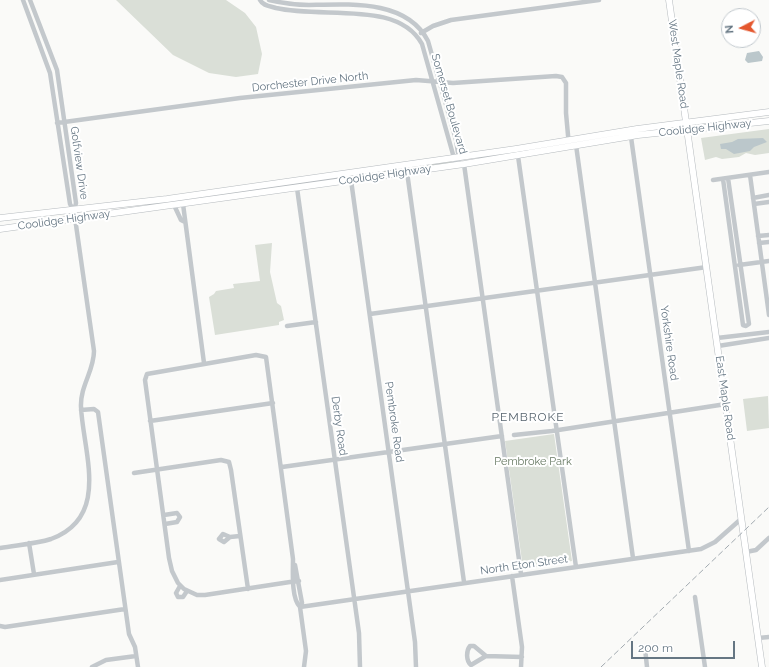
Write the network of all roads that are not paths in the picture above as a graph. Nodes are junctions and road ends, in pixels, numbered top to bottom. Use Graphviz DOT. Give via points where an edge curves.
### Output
graph roads {
  1 [pos="23,0"];
  2 [pos="30,0"];
  3 [pos="260,0"];
  4 [pos="269,0"];
  5 [pos="599,0"];
  6 [pos="669,0"];
  7 [pos="423,31"];
  8 [pos="418,35"];
  9 [pos="432,80"];
  10 [pos="439,81"];
  11 [pos="769,112"];
  12 [pos="769,120"];
  13 [pos="64,122"];
  14 [pos="57,123"];
  15 [pos="687,126"];
  16 [pos="638,132"];
  17 [pos="630,137"];
  18 [pos="568,139"];
  19 [pos="572,146"];
  20 [pos="518,156"];
  21 [pos="456,158"];
  22 [pos="461,164"];
  23 [pos="408,172"];
  24 [pos="769,172"];
  25 [pos="750,175"];
  26 [pos="728,178"];
  27 [pos="723,179"];
  28 [pos="351,180"];
  29 [pos="713,180"];
  30 [pos="266,185"];
  31 [pos="297,188"];
  32 [pos="265,192"];
  33 [pos="769,195"];
  34 [pos="753,198"];
  35 [pos="141,202"];
  36 [pos="769,202"];
  37 [pos="183,204"];
  38 [pos="754,204"];
  39 [pos="174,205"];
  40 [pos="138,210"];
  41 [pos="74,211"];
  42 [pos="2,218"];
  43 [pos="75,219"];
  44 [pos="185,222"];
  45 [pos="1,229"];
  46 [pos="733,230"];
  47 [pos="769,234"];
  48 [pos="758,236"];
  49 [pos="769,242"];
  50 [pos="759,243"];
  51 [pos="769,260"];
  52 [pos="762,262"];
  53 [pos="740,264"];
  54 [pos="735,265"];
  55 [pos="707,267"];
  56 [pos="650,275"];
  57 [pos="595,283"];
  58 [pos="537,291"];
  59 [pos="745,297"];
  60 [pos="739,298"];
  61 [pos="483,299"];
  62 [pos="426,307"];
  63 [pos="370,314"];
  64 [pos="769,315"];
  65 [pos="316,322"];
  66 [pos="287,326"];
  67 [pos="769,332"];
  68 [pos="717,338"];
  69 [pos="769,338"];
  70 [pos="718,346"];
  71 [pos="204,363"];
  72 [pos="273,403"];
  73 [pos="726,404"];
  74 [pos="81,410"];
  75 [pos="669,412"];
  76 [pos="614,420"];
  77 [pos="150,421"];
  78 [pos="556,429"];
  79 [pos="514,435"];
  80 [pos="502,436"];
  81 [pos="445,444"];
  82 [pos="389,452"];
  83 [pos="335,460"];
  84 [pos="282,467"];
  85 [pos="157,470"];
  86 [pos="134,473"];
  87 [pos="164,515"];
  88 [pos="741,519"];
  89 [pos="165,524"];
  90 [pos="240,536"];
  91 [pos="230,537"];
  92 [pos="769,538"];
  93 [pos="29,544"];
  94 [pos="0,548"];
  95 [pos="689,551"];
  96 [pos="746,552"];
  97 [pos="633,558"];
  98 [pos="293,559"];
  99 [pos="118,562"];
  100 [pos="576,567"];
  101 [pos="34,574"];
  102 [pos="521,574"];
  103 [pos="512,576"];
  104 [pos="0,580"];
  105 [pos="299,581"];
  106 [pos="293,582"];
  107 [pos="464,582"];
  108 [pos="248,589"];
  109 [pos="408,590"];
  110 [pos="695,597"];
  111 [pos="354,598"];
  112 [pos="300,607"];
  113 [pos="125,609"];
  114 [pos="0,626"];
  115 [pos="769,636"];
  116 [pos="758,638"];
  117 [pos="645,648"];
  118 [pos="136,656"];
  119 [pos="486,656"];
  120 [pos="522,657"];
  121 [pos="92,667"];
  122 [pos="138,667"];
  123 [pos="304,667"];
  124 [pos="360,667"];
  125 [pos="416,667"];
  126 [pos="521,667"];
  127 [pos="648,667"];
  128 [pos="705,667"];
  129 [pos="762,667"];
  1 -- 14 [label="street, Golfview Drive" via="49,70"];
  2 -- 13 [label="street, Golfview Drive" via="56,68"];
  3 -- 8 [label="street, Somerset Boulevard" via="269,6 299,11 375,8 400,17 411,25"];
  4 -- 7 [label="street, Somerset Boulevard" via="299,5 366,1 386,5 413,18"];
  5 -- 7 [label="street" via="451,20"];
  6 -- 15 [label="main road, West Maple Road"];
  7 -- 8 [label="street"];
  7 -- 10 [label="street, Somerset Boulevard"];
  8 -- 9 [label="street, Somerset Boulevard"];
  9 -- 10 [label="street, Dorchester Drive North"];
  9 -- 13 [label="street, Dorchester Drive North" via="291,93"];
  9 -- 21 [label="street, Somerset Boulevard"];
  10 -- 18 [label="street, Dorchester Drive North" via="457,83 556,76 564,79 567,85 565,110"];
  10 -- 21 [label="street, Somerset Boulevard" via="456,140"];
  11 -- 15 [label="main road, Coolidge Highway"];
  12 -- 15 [label="main road, Coolidge Highway"];
  13 -- 14 [label="street, Dorchester Drive North"];
  13 -- 41 [label="street, Golfview Drive" via="76,203"];
  14 -- 41 [label="street, Golfview Drive" via="70,204"];
  15 -- 16 [label="main road, Coolidge Highway"];
  15 -- 55 [label="main road, East Maple Road"];
  16 -- 17 [label="main road, Coolidge Highway"];
  16 -- 18 [label="main road, Coolidge Highway"];
  17 -- 19 [label="main road, Coolidge Highway"];
  17 -- 56 [label="street, Yorkshire Road"];
  18 -- 19 [label="street"];
  18 -- 21 [label="main road, Coolidge Highway"];
  19 -- 20 [label="main road, Coolidge Highway"];
  19 -- 57 [label="street"];
  20 -- 22 [label="main road, Coolidge Highway"];
  20 -- 58 [label="street"];
  21 -- 22 [label="street, Somerset Boulevard"];
  21 -- 30 [label="main road, Coolidge Highway"];
  22 -- 23 [label="main road, Coolidge Highway"];
  22 -- 61 [label="street, Somerset Boulevard"];
  23 -- 28 [label="main road, Coolidge Highway"];
  23 -- 62 [label="street"];
  24 -- 25 [label="street"];
  25 -- 26 [label="street"];
  25 -- 34 [label="street"];
  26 -- 27 [label="street"];
  26 -- 46 [label="street"];
  27 -- 29 [label="street"];
  27 -- 46 [label="street"];
  28 -- 31 [label="main road, Coolidge Highway"];
  28 -- 63 [label="street, Pembroke Road"];
  30 -- 32 [label="main road"];
  30 -- 35 [label="main road, Coolidge Highway"];
  31 -- 32 [label="main road, Coolidge Highway"];
  31 -- 65 [label="street, Derby Road"];
  32 -- 37 [label="main road, Coolidge Highway"];
  33 -- 34 [label="street"];
  34 -- 38 [label="street"];
  35 -- 40 [label="main road" via="138,204"];
  35 -- 41 [label="main road, Coolidge Highway"];
  36 -- 38 [label="street"];
  37 -- 39 [label="main road, Coolidge Highway"];
  37 -- 44 [label="street"];
  38 -- 48 [label="street"];
  39 -- 40 [label="main road, Coolidge Highway"];
  39 -- 44 [label="street" via="181,220"];
  40 -- 43 [label="main road, Coolidge Highway"];
  41 -- 42 [label="main road, Coolidge Highway"];
  41 -- 43 [label="street"];
  42 -- 45 [label="main road" via="6,225"];
  43 -- 45 [label="main road, Coolidge Highway"];
  43 -- 74 [label="street" via="94,351 92,367 82,394"];
  44 -- 71 [label="street"];
  46 -- 53 [label="street"];
  46 -- 54 [label="street"];
  47 -- 48 [label="street"];
  48 -- 50 [label="street"];
  49 -- 50 [label="street"];
  50 -- 52 [label="street"];
  51 -- 52 [label="street"];
  52 -- 53 [label="street"];
  52 -- 64 [label="street"];
  53 -- 54 [label="street"];
  53 -- 59 [label="street"];
  54 -- 60 [label="street"];
  55 -- 56 [label="street"];
  55 -- 68 [label="main road, East Maple Road"];
  56 -- 57 [label="street"];
  56 -- 75 [label="street, Yorkshire Road"];
  57 -- 58 [label="street"];
  57 -- 76 [label="street"];
  58 -- 61 [label="street"];
  58 -- 78 [label="street"];
  59 -- 60 [label="street"];
  59 -- 60 [label="street" via="749,324 746,326 743,324"];
  61 -- 62 [label="street"];
  61 -- 80 [label="street, Somerset Boulevard"];
  62 -- 63 [label="street"];
  62 -- 81 [label="street"];
  63 -- 82 [label="street, Pembroke Road"];
  65 -- 66 [label="street"];
  65 -- 83 [label="street, Derby Road"];
  67 -- 68 [label="street"];
  68 -- 70 [label="main road, East Maple Road"];
  69 -- 70 [label="street"];
  70 -- 73 [label="main road, East Maple Road"];
  71 -- 72 [label="street" via="256,355 266,357"];
  71 -- 77 [label="street" via="153,371 146,375"];
  72 -- 77 [label="street"];
  72 -- 84 [label="street"];
  73 -- 75 [label="street"];
  73 -- 88 [label="main road, East Maple Road"];
  74 -- 93 [label="street" via="90,481 86,505 65,531 51,539"];
  74 -- 99 [label="street" via="94,409 98,412"];
  75 -- 76 [label="street"];
  75 -- 95 [label="street, Yorkshire Road"];
  76 -- 78 [label="street"];
  76 -- 97 [label="street"];
  77 -- 85 [label="street"];
  78 -- 79 [label="street"];
  78 -- 100 [label="street"];
  80 -- 81 [label="street"];
  80 -- 102 [label="street, Somerset Boulevard"];
  81 -- 82 [label="street"];
  81 -- 107 [label="street"];
  82 -- 83 [label="street"];
  82 -- 109 [label="street, Pembroke Road"];
  83 -- 84 [label="street"];
  83 -- 111 [label="street, Derby Road"];
  84 -- 98 [label="street"];
  85 -- 86 [label="street"];
  85 -- 87 [label="street"];
  85 -- 90 [label="street" via="226,460 231,470"];
  87 -- 89 [label="street"];
  87 -- 89 [label="street" via="177,513 180,517 177,522"];
  88 -- 95 [label="street, North Eton Street" via="711,546"];
  88 -- 96 [label="main road, East Maple Road"];
  89 -- 108 [label="street" via="172,571 184,589 202,595"];
  90 -- 91 [label="street"];
  90 -- 108 [label="street"];
  92 -- 96 [label="street" via="756,550"];
  93 -- 94 [label="street"];
  93 -- 101 [label="street"];
  95 -- 97 [label="street, North Eton Street"];
  96 -- 116 [label="main road, East Maple Road"];
  97 -- 100 [label="street, North Eton Street"];
  98 -- 105 [label="street"];
  98 -- 106 [label="street"];
  99 -- 101 [label="street"];
  99 -- 113 [label="street"];
  100 -- 102 [label="street, North Eton Street"];
  101 -- 104 [label="street"];
  102 -- 103 [label="street, North Eton Street"];
  103 -- 107 [label="street, North Eton Street"];
  103 -- 120 [label="street"];
  105 -- 106 [label="street"];
  105 -- 112 [label="street" via="302,603"];
  106 -- 108 [label="street"];
  106 -- 112 [label="street" via="297,604"];
  107 -- 109 [label="street, North Eton Street"];
  109 -- 111 [label="street, North Eton Street"];
  109 -- 125 [label="street, Pembroke Road"];
  110 -- 128 [label="street"];
  111 -- 112 [label="street, North Eton Street"];
  111 -- 124 [label="street, Derby Road" via="360,643"];
  112 -- 123 [label="street" via="306,651"];
  113 -- 114 [label="street"];
  113 -- 118 [label="street" via="128,634"];
  115 -- 116 [label="street"];
  116 -- 129 [label="main road, East Maple Road"];
  117 -- 127 [label="street"];
  118 -- 121 [label="street" via="106,660"];
  118 -- 122 [label="street"];
  119 -- 119 [label="street" via="473,646 468,649 468,660 471,665"];
  119 -- 120 [label="street"];
  120 -- 126 [label="street"];
}
